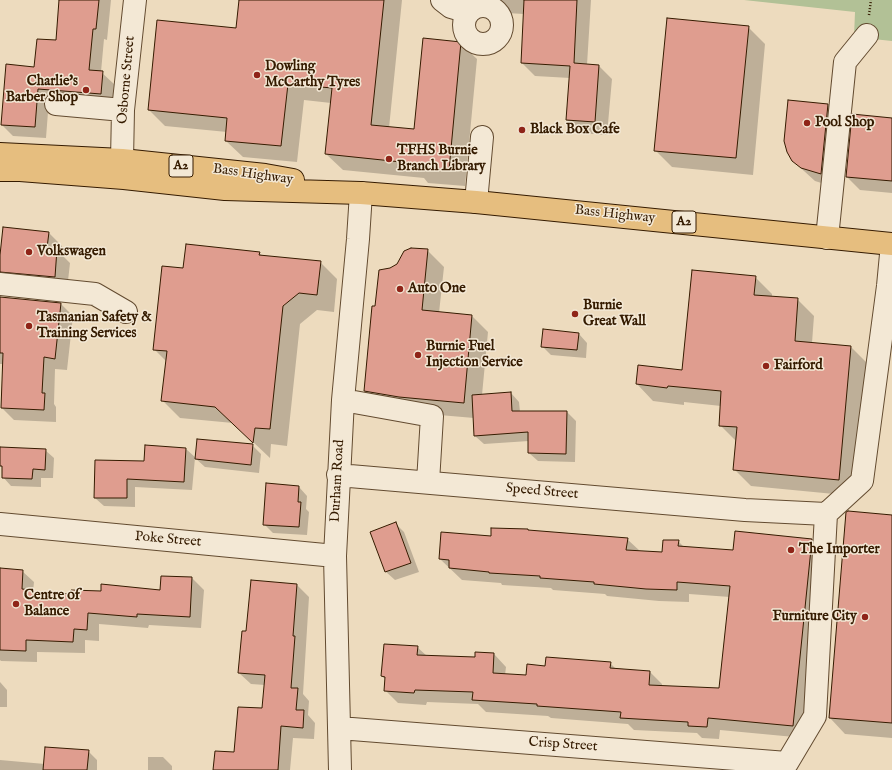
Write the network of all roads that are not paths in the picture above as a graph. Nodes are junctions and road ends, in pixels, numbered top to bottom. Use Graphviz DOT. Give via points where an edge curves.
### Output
graph roads {
  1 [pos="135,0"];
  2 [pos="442,0"];
  3 [pos="468,12"];
  4 [pos="867,35"];
  5 [pos="56,104"];
  6 [pos="123,110"];
  7 [pos="482,136"];
  8 [pos="0,154"];
  9 [pos="122,160"];
  10 [pos="0,170"];
  11 [pos="361,193"];
  12 [pos="476,202"];
  13 [pos="827,238"];
  14 [pos="892,244"];
  15 [pos="0,284"];
  16 [pos="126,312"];
  17 [pos="343,400"];
  18 [pos="338,475"];
  19 [pos="428,482"];
  20 [pos="826,514"];
  21 [pos="0,524"];
  22 [pos="335,556"];
  23 [pos="339,728"];
  24 [pos="340,770"];
  1 -- 6 [label="street, Osborne Street"];
  2 -- 3 [label="street" via="451,7"];
  4 -- 13 [label="street" via="845,62"];
  5 -- 6 [label="street"];
  6 -- 9 [label="street, Osborne Street"];
  7 -- 12 [label="street"];
  8 -- 9 [label="highway, Bass Highway / A2"];
  9 -- 11 [label="highway, Bass Highway / A2" via="265,175"];
  10 -- 11 [label="highway, Bass Highway / A2" via="124,178 225,190"];
  11 -- 12 [label="highway, Bass Highway / A2"];
  11 -- 17 [label="street, Durham Road"];
  12 -- 13 [label="highway, Bass Highway / A2"];
  13 -- 14 [label="highway, Bass Highway / A2"];
  14 -- 20 [label="street" via="862,481"];
  15 -- 16 [label="street" via="94,294"];
  17 -- 18 [label="street, Durham Road"];
  17 -- 19 [label="street" via="432,416"];
  18 -- 19 [label="street, Speed Street"];
  18 -- 22 [label="street, Durham Road"];
  19 -- 20 [label="street, Speed Street" via="745,510"];
  20 -- 23 [label="street, Crisp Street" via="815,716 787,763"];
  21 -- 22 [label="street, Poke Street"];
  22 -- 23 [label="street, Durham Road"];
  23 -- 24 [label="street, Durham Road"];
}
